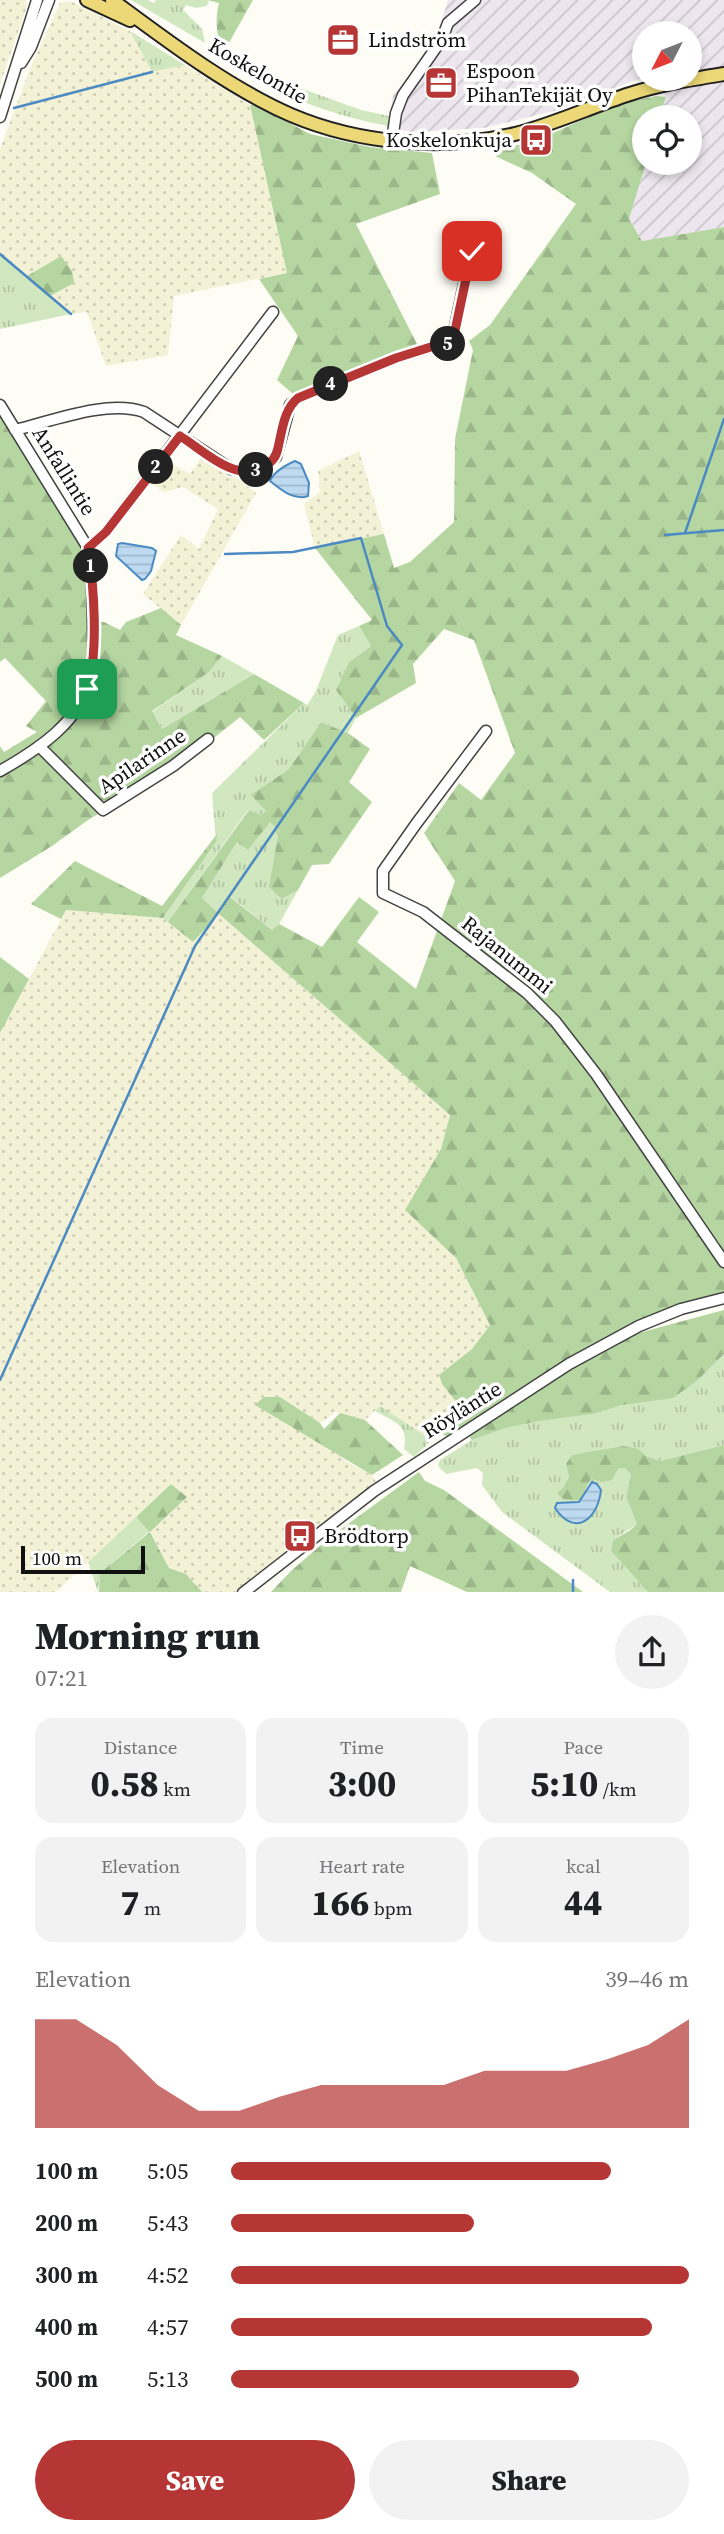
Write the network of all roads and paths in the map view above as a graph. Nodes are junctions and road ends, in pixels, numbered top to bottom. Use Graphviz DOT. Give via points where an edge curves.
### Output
graph roads {
  1 [pos="37,0"];
  2 [pos="49,0"];
  3 [pos="88,0"];
  4 [pos="112,0"];
  5 [pos="475,0"];
  6 [pos="146,26"];
  7 [pos="17,69"];
  8 [pos="724,74"];
  9 [pos="0,117"];
  10 [pos="391,140"];
  11 [pos="478,244"];
  12 [pos="273,312"];
  13 [pos="0,405"];
  14 [pos="15,430"];
  15 [pos="180,436"];
  16 [pos="88,548"];
  17 [pos="486,731"];
  18 [pos="208,739"];
  19 [pos="39,746"];
  20 [pos="0,771"];
  21 [pos="724,1262"];
  22 [pos="724,1298"];
  23 [pos="243,1592"];
  1 -- 7 [label="street"];
  2 -- 7 [label="street"];
  3 -- 6 [label="main road, Koskelontie"];
  4 -- 6 [label="main road, Koskelontie"];
  5 -- 10 [label="street" via="448,23 403,95"];
  6 -- 10 [label="main road, Koskelontie" via="290,115 335,130"];
  7 -- 9 [label="street"];
  8 -- 10 [label="main road, Koskelontie" via="633,93 513,134 451,142"];
  11 -- 15 [label="street" via="470,256 453,340 298,398 290,405 272,462 250,472 231,469"];
  12 -- 15 [label="street"];
  13 -- 14 [label="street, Anfallintie"];
  14 -- 15 [label="street" via="123,408 144,412"];
  14 -- 16 [label="street, Anfallintie"];
  15 -- 16 [label="street" via="106,532"];
  16 -- 19 [label="street, Anfallintie" via="91,678 70,717"];
  17 -- 21 [label="street, Rajanummi" via="383,871 383,893 423,912 527,993 555,1021"];
  18 -- 19 [label="street, Apilarinne" via="103,810"];
  19 -- 20 [label="street, Anfallintie"];
  22 -- 23 [label="street, Röyläntie" via="639,1326 569,1364 373,1491"];
}
